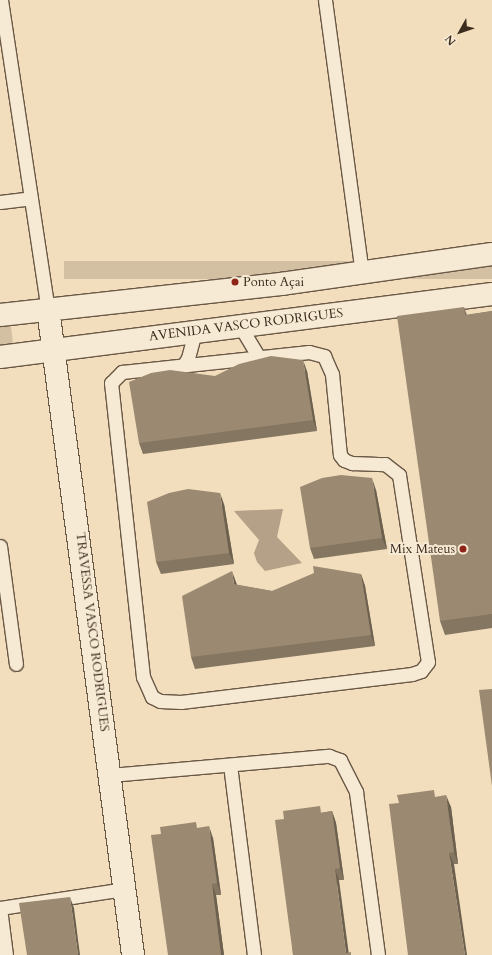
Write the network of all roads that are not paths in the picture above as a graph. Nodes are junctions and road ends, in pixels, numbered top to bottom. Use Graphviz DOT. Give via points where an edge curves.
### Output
graph roads {
  1 [pos="1,0"];
  2 [pos="325,0"];
  3 [pos="31,198"];
  4 [pos="0,202"];
  5 [pos="492,254"];
  6 [pos="362,273"];
  7 [pos="492,294"];
  8 [pos="48,309"];
  9 [pos="0,315"];
  10 [pos="240,326"];
  11 [pos="195,332"];
  12 [pos="54,350"];
  13 [pos="0,357"];
  14 [pos="259,358"];
  15 [pos="183,366"];
  16 [pos="0,546"];
  17 [pos="16,664"];
  18 [pos="230,765"];
  19 [pos="110,775"];
  20 [pos="124,889"];
  21 [pos="0,908"];
  22 [pos="6,955"];
  23 [pos="133,955"];
  24 [pos="254,955"];
  25 [pos="378,955"];
  1 -- 3 [label="lane"];
  2 -- 6 [label="lane"];
  3 -- 4 [label="lane"];
  3 -- 8 [label="lane"];
  5 -- 6 [label="street"];
  6 -- 8 [label="street"];
  7 -- 10 [label="street, AVENIDA VASCO RODRIGUES"];
  8 -- 9 [label="street"];
  8 -- 12 [label="street, TRAVESSA VASCO RODRIGUES"];
  10 -- 11 [label="street, AVENIDA VASCO RODRIGUES"];
  10 -- 14 [label="lane"];
  11 -- 12 [label="street, AVENIDA VASCO RODRIGUES"];
  11 -- 15 [label="lane" via="188,358"];
  12 -- 13 [label="street, AVENIDA VASCO RODRIGUES"];
  12 -- 19 [label="street, TRAVESSA VASCO RODRIGUES"];
  14 -- 15 [label="lane"];
  14 -- 15 [label="lane" via="309,352 324,356 332,374 340,455 352,463 386,464 399,475 428,656 428,662 421,671 181,702 160,701 152,697 143,677 111,383 122,372"];
  16 -- 17 [label="lane"];
  18 -- 19 [label="lane"];
  18 -- 24 [label="lane"];
  18 -- 25 [label="lane" via="330,756 340,760 356,792"];
  19 -- 20 [label="street, TRAVESSA VASCO RODRIGUES"];
  20 -- 21 [label="lane"];
  20 -- 23 [label="street, TRAVESSA VASCO RODRIGUES"];
  21 -- 22 [label="lane"];
}
